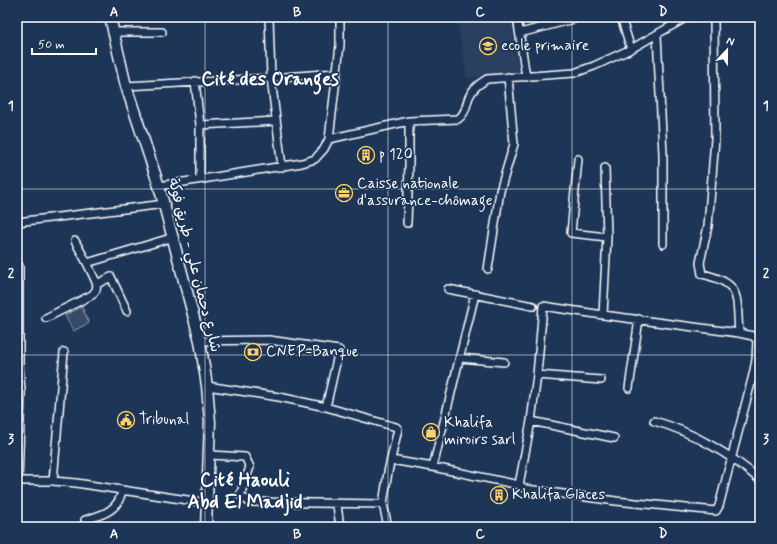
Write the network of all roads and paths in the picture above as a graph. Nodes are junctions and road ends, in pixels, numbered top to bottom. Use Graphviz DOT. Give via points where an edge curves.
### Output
graph roads {
  1 [pos="110,17"];
  2 [pos="269,17"];
  3 [pos="340,17"];
  4 [pos="518,17"];
  5 [pos="620,17"];
  6 [pos="687,17"];
  7 [pos="714,17"];
  8 [pos="574,19"];
  9 [pos="678,19"];
  10 [pos="112,32"];
  11 [pos="162,32"];
  12 [pos="520,33"];
  13 [pos="657,35"];
  14 [pos="632,49"];
  15 [pos="336,73"];
  16 [pos="508,77"];
  17 [pos="526,77"];
  18 [pos="270,78"];
  19 [pos="195,81"];
  20 [pos="126,86"];
  21 [pos="276,121"];
  22 [pos="408,121"];
  23 [pos="200,125"];
  24 [pos="329,139"];
  25 [pos="578,159"];
  26 [pos="282,167"];
  27 [pos="605,168"];
  28 [pos="200,179"];
  29 [pos="159,186"];
  30 [pos="165,204"];
  31 [pos="17,222"];
  32 [pos="407,223"];
  33 [pos="174,237"];
  34 [pos="607,237"];
  35 [pos="75,241"];
  36 [pos="663,244"];
  37 [pos="86,263"];
  38 [pos="17,265"];
  39 [pos="488,269"];
  40 [pos="97,284"];
  41 [pos="448,289"];
  42 [pos="475,294"];
  43 [pos="533,306"];
  44 [pos="127,311"];
  45 [pos="603,315"];
  46 [pos="46,318"];
  47 [pos="639,319"];
  48 [pos="739,333"];
  49 [pos="200,341"];
  50 [pos="64,352"];
  51 [pos="460,358"];
  52 [pos="504,362"];
  53 [pos="18,363"];
  54 [pos="537,375"];
  55 [pos="757,375"];
  56 [pos="601,380"];
  57 [pos="208,386"];
  58 [pos="630,388"];
  59 [pos="326,407"];
  60 [pos="531,421"];
  61 [pos="654,421"];
  62 [pos="614,438"];
  63 [pos="210,456"];
  64 [pos="731,458"];
  65 [pos="391,460"];
  66 [pos="433,467"];
  67 [pos="53,480"];
  68 [pos="760,480"];
  69 [pos="17,481"];
  70 [pos="519,485"];
  71 [pos="122,490"];
  72 [pos="206,503"];
  73 [pos="337,504"];
  74 [pos="383,504"];
  75 [pos="85,520"];
  76 [pos="206,527"];
  77 [pos="340,527"];
  78 [pos="388,527"];
  1 -- 10 [label="main road, شارع دحمان علي - طريق فوكة"];
  2 -- 18 [label="street"];
  3 -- 15 [label="street"];
  4 -- 12 [label="street"];
  5 -- 14 [label="street"];
  6 -- 9 [label="street"];
  7 -- 48 [label="street" via="715,139 708,226 700,263 702,274 726,282 736,293"];
  8 -- 12 [label="street"];
  9 -- 13 [label="street"];
  10 -- 11 [label="street"];
  10 -- 20 [label="main road, شارع دحمان علي - طريق فوكة"];
  12 -- 17 [label="street"];
  13 -- 14 [label="street"];
  13 -- 36 [label="street" via="664,154"];
  14 -- 17 [label="street" via="574,73"];
  15 -- 18 [label="street"];
  15 -- 24 [label="street"];
  16 -- 17 [label="street"];
  16 -- 22 [label="street" via="487,79 478,84 468,98 462,117 458,120"];
  16 -- 39 [label="street" via="514,144 500,191"];
  18 -- 19 [label="street"];
  18 -- 21 [label="street"];
  19 -- 20 [label="street"];
  19 -- 23 [label="street"];
  20 -- 29 [label="main road, شارع دحمان علي - طريق فوكة"];
  21 -- 23 [label="street"];
  21 -- 26 [label="street"];
  22 -- 24 [label="street"];
  22 -- 32 [label="street"];
  23 -- 28 [label="street"];
  24 -- 26 [label="street" via="315,159"];
  25 -- 34 [label="street" via="571,233"];
  26 -- 28 [label="street"];
  27 -- 34 [label="street"];
  28 -- 29 [label="street"];
  29 -- 30 [label="main road, شارع دحمان علي - طريق فوكة"];
  30 -- 31 [label="street"];
  30 -- 33 [label="main road, شارع دحمان علي - طريق فوكة"];
  33 -- 37 [label="street"];
  33 -- 49 [label="main road, شارع دحمان علي - طريق فوكة"];
  34 -- 45 [label="street"];
  35 -- 37 [label="street"];
  37 -- 40 [label="street"];
  38 -- 53 [label="street"];
  40 -- 44 [label="street" via="111,277"];
  40 -- 46 [label="street" via="92,295"];
  41 -- 42 [label="street"];
  42 -- 43 [label="street"];
  42 -- 51 [label="street"];
  45 -- 47 [label="street"];
  45 -- 54 [label="street" via="543,306"];
  47 -- 48 [label="street"];
  47 -- 58 [label="street"];
  48 -- 55 [label="street" via="753,336 757,340"];
  49 -- 57 [label="main road, شارع دحمان علي - طريق فوكة"];
  49 -- 59 [label="street" via="269,340 339,350"];
  50 -- 67 [label="street"];
  51 -- 52 [label="street"];
  51 -- 66 [label="street"];
  53 -- 69 [label="street" via="21,391"];
  54 -- 56 [label="street"];
  54 -- 60 [label="street"];
  55 -- 64 [label="street"];
  57 -- 59 [label="street"];
  57 -- 63 [label="main road, شارع دحمان علي - طريق فوكة"];
  59 -- 65 [label="street" via="396,427 398,430"];
  60 -- 62 [label="street"];
  60 -- 70 [label="street"];
  61 -- 64 [label="street" via="676,428"];
  63 -- 72 [label="main road, شارع دحمان علي - طريق فوكة"];
  63 -- 73 [label="street" via="245,457 250,468 240,495 249,502"];
  64 -- 68 [label="street"];
  64 -- 70 [label="street" via="716,511 616,501 526,489"];
  65 -- 66 [label="street"];
  65 -- 74 [label="street"];
  66 -- 70 [label="street"];
  67 -- 69 [label="street"];
  67 -- 71 [label="street"];
  71 -- 72 [label="street"];
  71 -- 75 [label="street" via="121,498 111,510"];
  72 -- 76 [label="main road, شارع دحمان علي - طريق فوكة"];
  73 -- 74 [label="street"];
  73 -- 77 [label="street"];
  74 -- 78 [label="street"];
}
